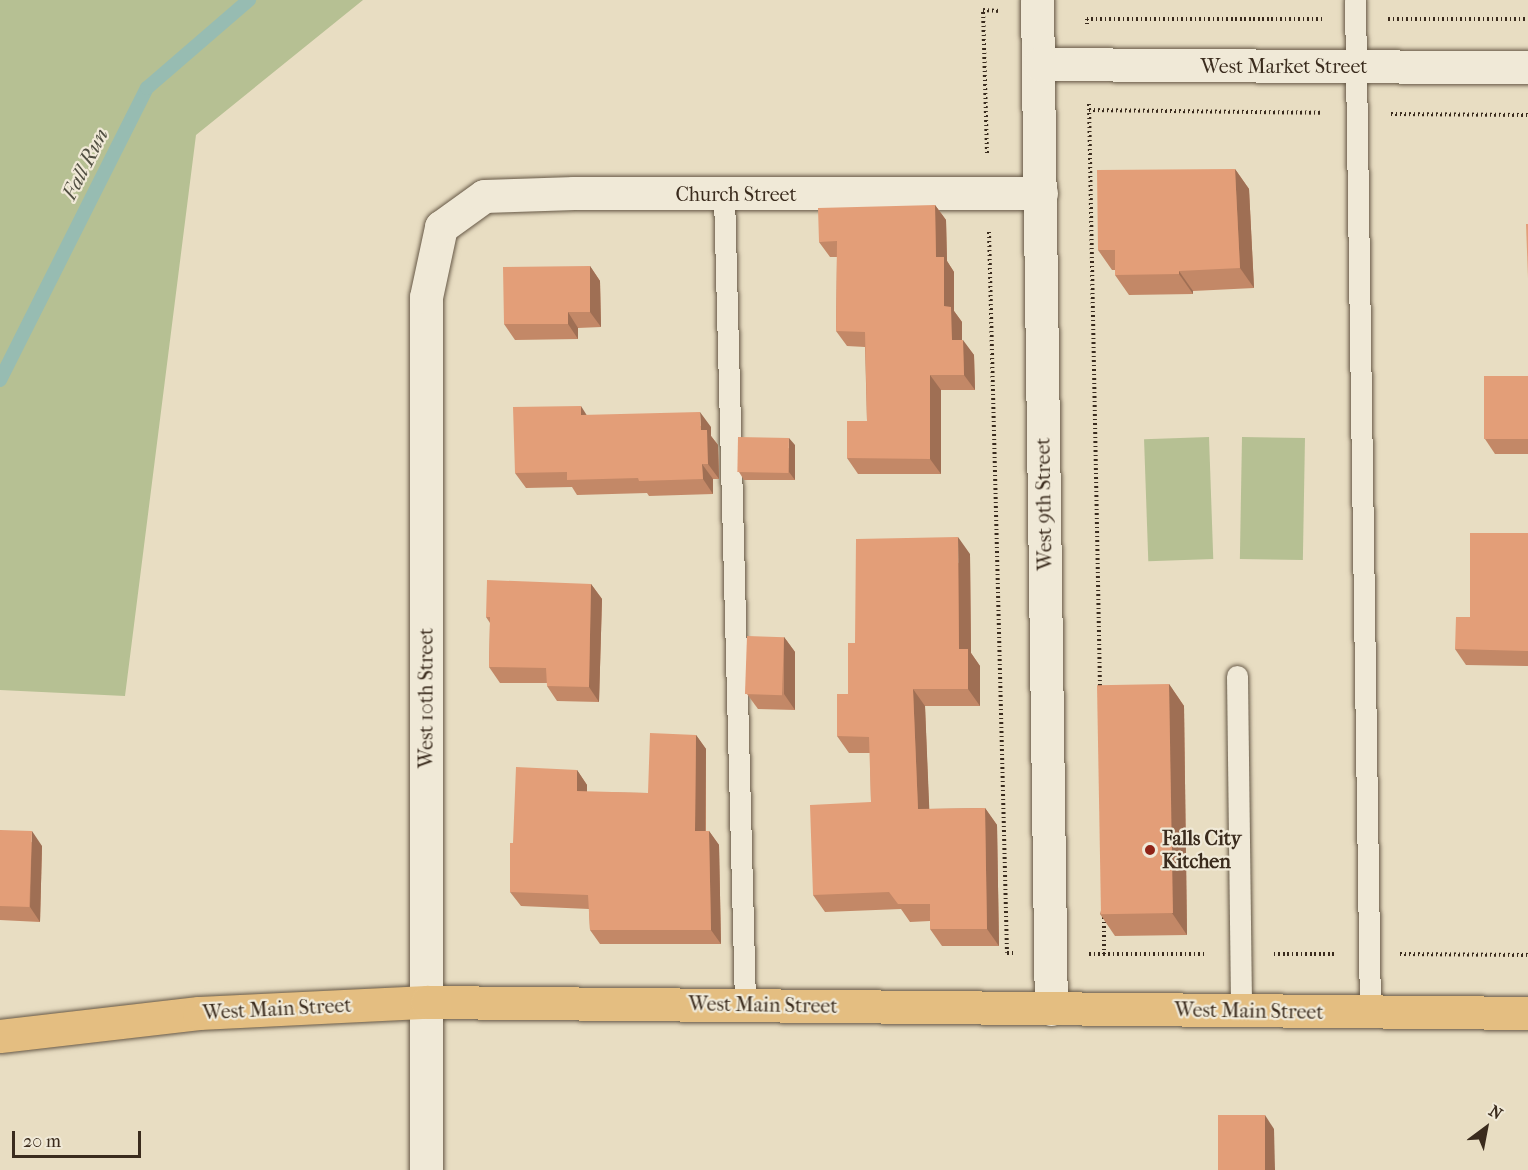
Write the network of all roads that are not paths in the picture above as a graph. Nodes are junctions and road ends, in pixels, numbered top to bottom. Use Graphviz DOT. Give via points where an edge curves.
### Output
graph roads {
  1 [pos="1037,0"];
  2 [pos="1355,9"];
  3 [pos="1039,64"];
  4 [pos="1357,66"];
  5 [pos="1528,67"];
  6 [pos="1041,193"];
  7 [pos="724,195"];
  8 [pos="441,227"];
  9 [pos="1237,676"];
  10 [pos="427,1002"];
  11 [pos="745,1005"];
  12 [pos="1052,1009"];
  13 [pos="1241,1011"];
  14 [pos="1370,1012"];
  15 [pos="1528,1013"];
  16 [pos="1,1036"];
  17 [pos="426,1170"];
  1 -- 3 [label="street, West 9th Street"];
  2 -- 4 [label="lane"];
  3 -- 4 [label="street, West Market Street"];
  3 -- 6 [label="street, West 9th Street"];
  4 -- 5 [label="street, West Market Street"];
  4 -- 14 [label="lane"];
  6 -- 7 [label="street, Church Street"];
  6 -- 12 [label="street, West 9th Street"];
  7 -- 8 [label="street, Church Street" via="484,196"];
  7 -- 11 [label="lane"];
  8 -- 10 [label="street, West 10th Street" via="426,297"];
  9 -- 13 [label="lane"];
  10 -- 11 [label="main road, West Main Street"];
  10 -- 16 [label="main road, West Main Street" via="199,1013"];
  10 -- 17 [label="street, West 10th Street"];
  11 -- 12 [label="main road, West Main Street"];
  12 -- 13 [label="main road, West Main Street"];
  13 -- 14 [label="main road, West Main Street"];
  14 -- 15 [label="main road, West Main Street"];
}
